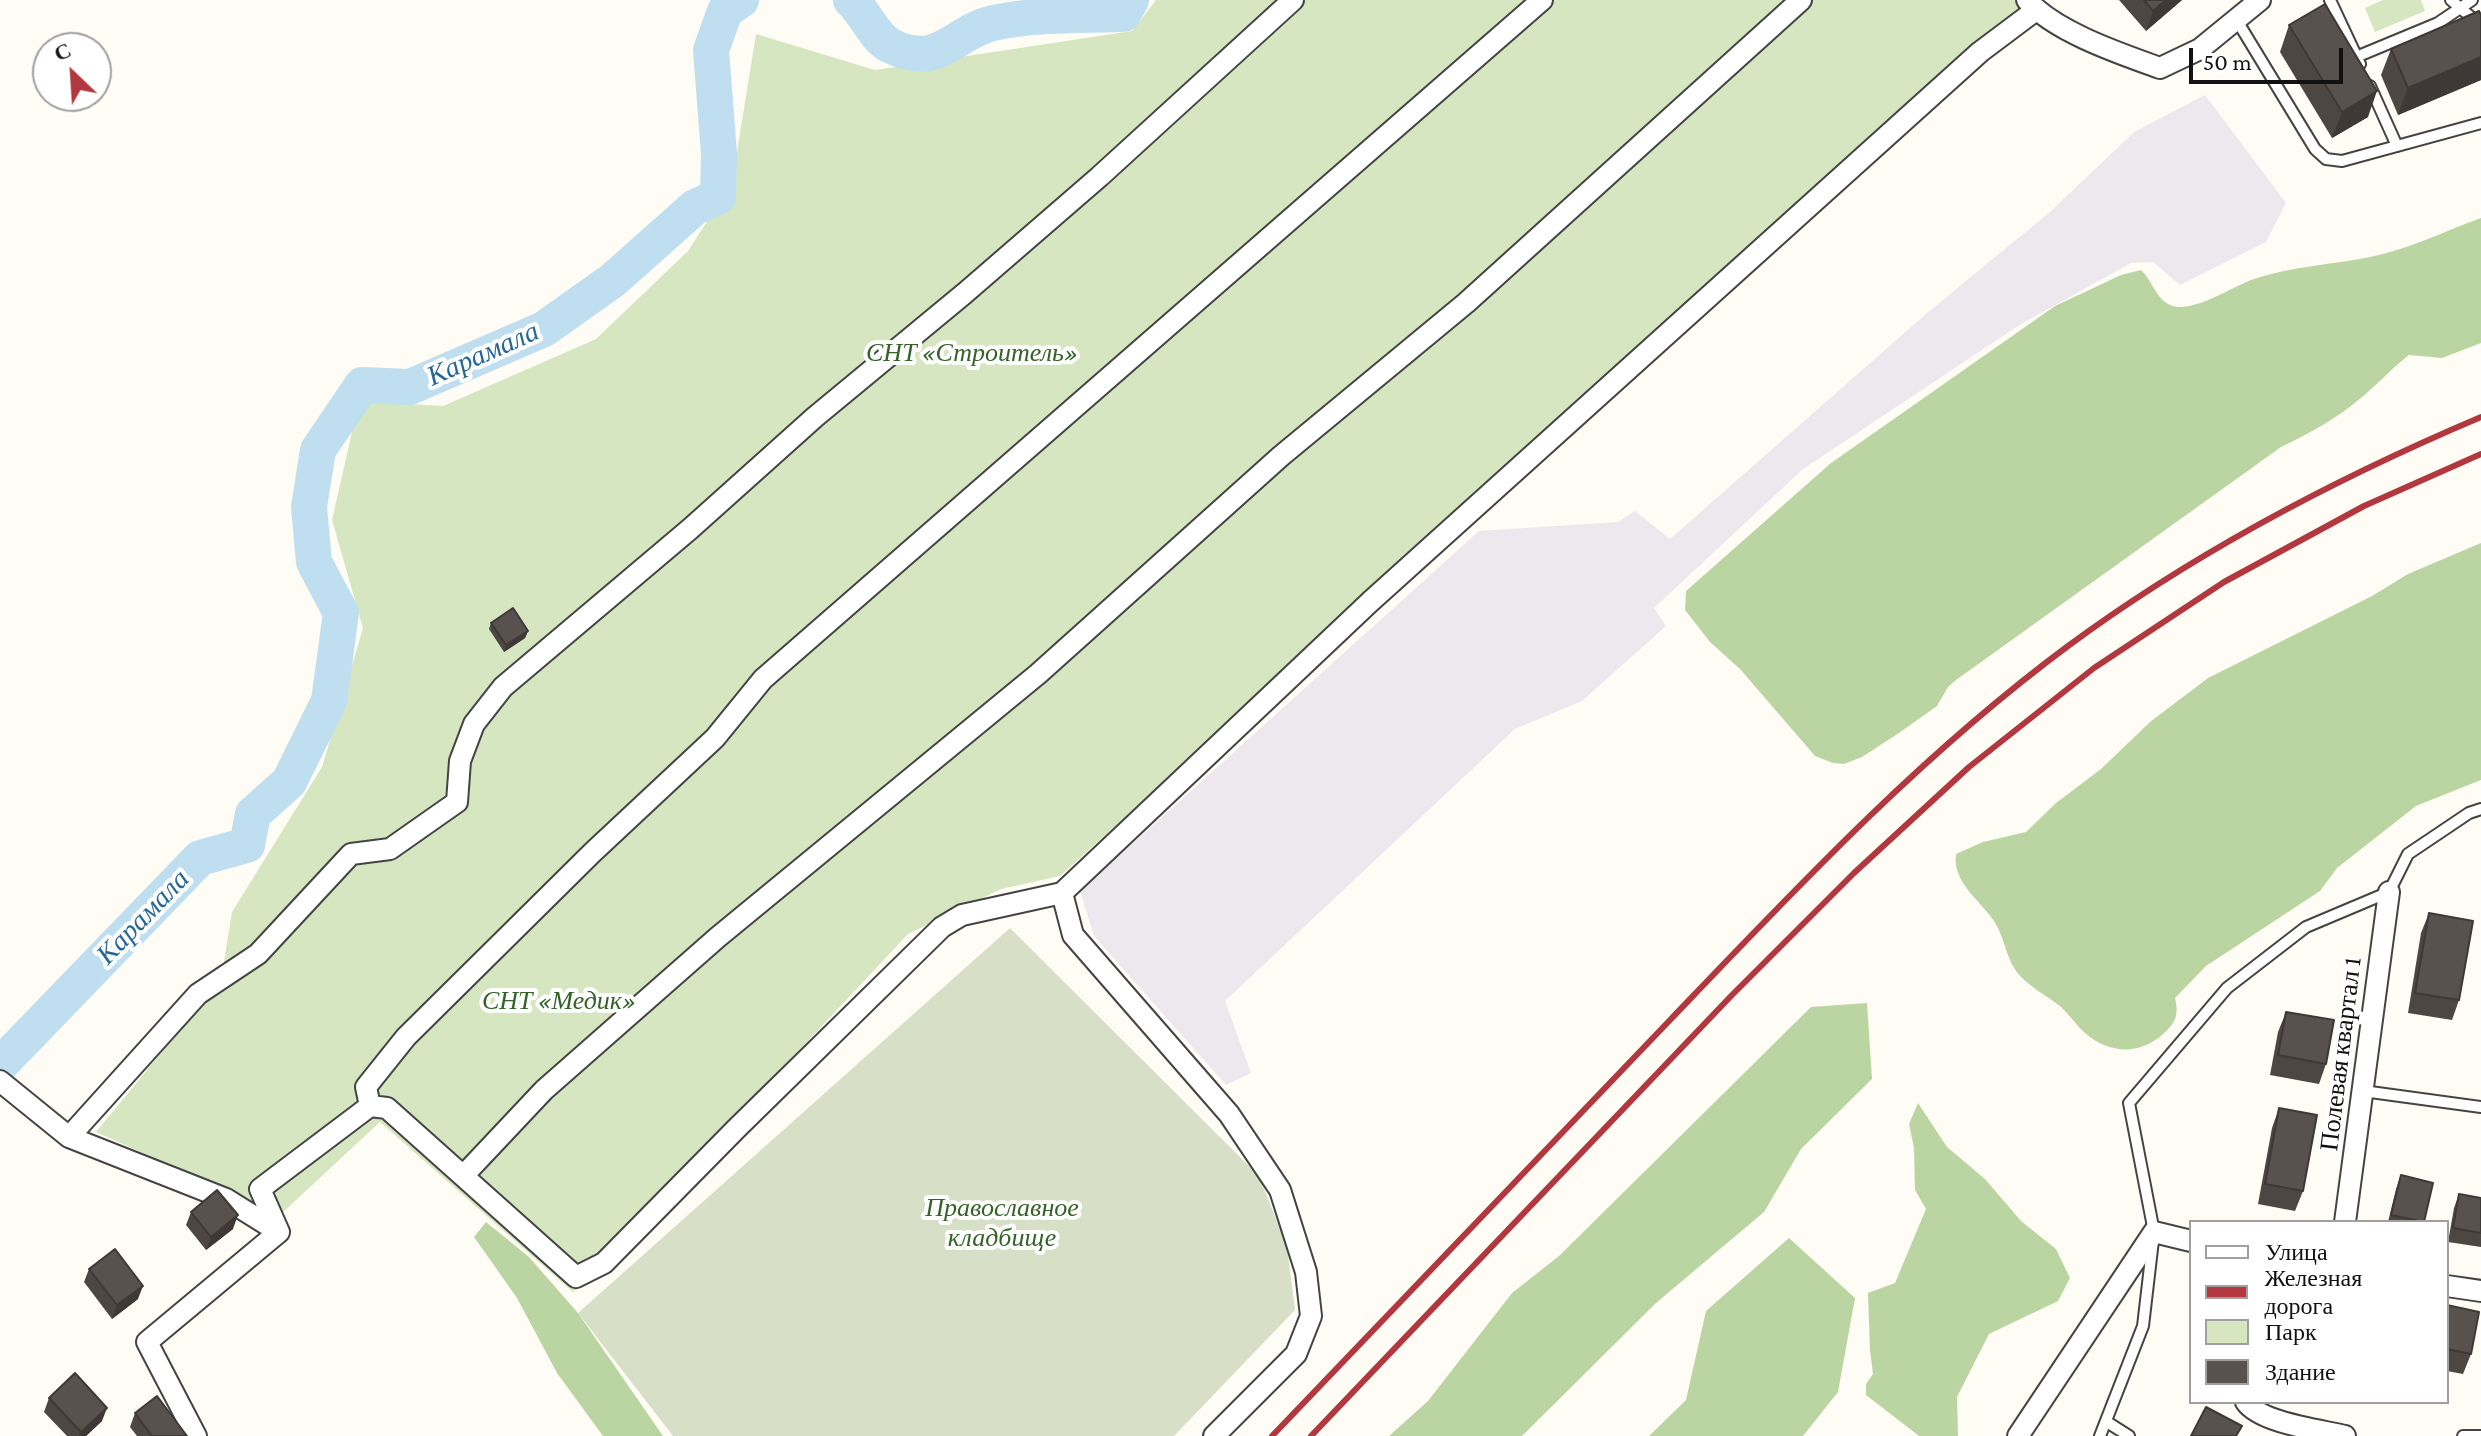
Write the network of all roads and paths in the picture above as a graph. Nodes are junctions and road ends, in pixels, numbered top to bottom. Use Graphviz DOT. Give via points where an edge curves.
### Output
graph roads {
  1 [pos="1293,0"];
  2 [pos="1542,0"];
  3 [pos="1801,0"];
  4 [pos="2260,0"];
  5 [pos="2330,0"];
  6 [pos="2472,0"];
  7 [pos="2456,4"];
  8 [pos="2031,5"];
  9 [pos="2236,19"];
  10 [pos="2481,33"];
  11 [pos="2356,57"];
  12 [pos="2481,123"];
  13 [pos="2397,146"];
  14 [pos="2481,809"];
  15 [pos="2389,892"];
  16 [pos="1062,893"];
  17 [pos="4,1086"];
  18 [pos="2363,1091"];
  19 [pos="370,1106"];
  20 [pos="2481,1107"];
  21 [pos="69,1137"];
  22 [pos="463,1176"];
  23 [pos="2345,1220"];
  24 [pos="279,1232"];
  25 [pos="2154,1232"];
  26 [pos="2189,1241"];
  27 [pos="2449,1286"];
  28 [pos="2481,1291"];
  29 [pos="2247,1404"];
  30 [pos="2107,1422"];
  31 [pos="196,1436"];
  32 [pos="1214,1436"];
  33 [pos="2018,1436"];
  34 [pos="2100,1436"];
  35 [pos="2129,1436"];
  36 [pos="2345,1436"];
  37 [pos="2463,1436"];
  38 [pos="2481,1436"];
  1 -- 21 [label="street" via="1099,177 503,687 474,724 460,761 457,802 390,849 351,854 258,954 198,994"];
  2 -- 19 [label="street" via="763,679 715,738 406,1037 366,1087"];
  3 -- 22 [label="street" via="1466,303 1281,456 1038,674 718,937 544,1090"];
  4 -- 9 [label="street"];
  5 -- 11 [label="lane"];
  6 -- 7 [label="lane"];
  7 -- 10 [label="lane"];
  7 -- 11 [label="lane" via="2438,23"];
  8 -- 9 [label="street" via="2103,49 2160,68 2200,49"];
  8 -- 16 [label="street" via="1371,601"];
  9 -- 13 [label="lane" via="2321,155 2342,161"];
  11 -- 13 [label="lane"];
  12 -- 13 [label="lane"];
  14 -- 15 [label="lane" via="2408,854"];
  15 -- 18 [label="street, Полевая квартал 1"];
  15 -- 25 [label="lane" via="2306,927 2227,988 2129,1103"];
  16 -- 22 [label="street" via="962,915 942,927 604,1263 576,1277"];
  16 -- 32 [label="street" via="1073,935 1229,1114 1280,1190 1306,1272 1311,1316 1296,1354"];
  17 -- 21 [label="street"];
  18 -- 20 [label="lane"];
  18 -- 23 [label="street, Полевая квартал 1"];
  19 -- 22 [label="street" via="387,1108"];
  19 -- 24 [label="street" via="260,1189"];
  21 -- 24 [label="street" via="226,1199"];
  24 -- 31 [label="street" via="147,1342"];
  25 -- 26 [label="street"];
  25 -- 30 [label="lane" via="2143,1326"];
  25 -- 33 [label="street"];
  27 -- 28 [label="street"];
  29 -- 36 [label="street" via="2270,1418"];
  30 -- 34 [label="lane"];
  30 -- 35 [label="lane"];
  37 -- 38 [label="lane"];
}
